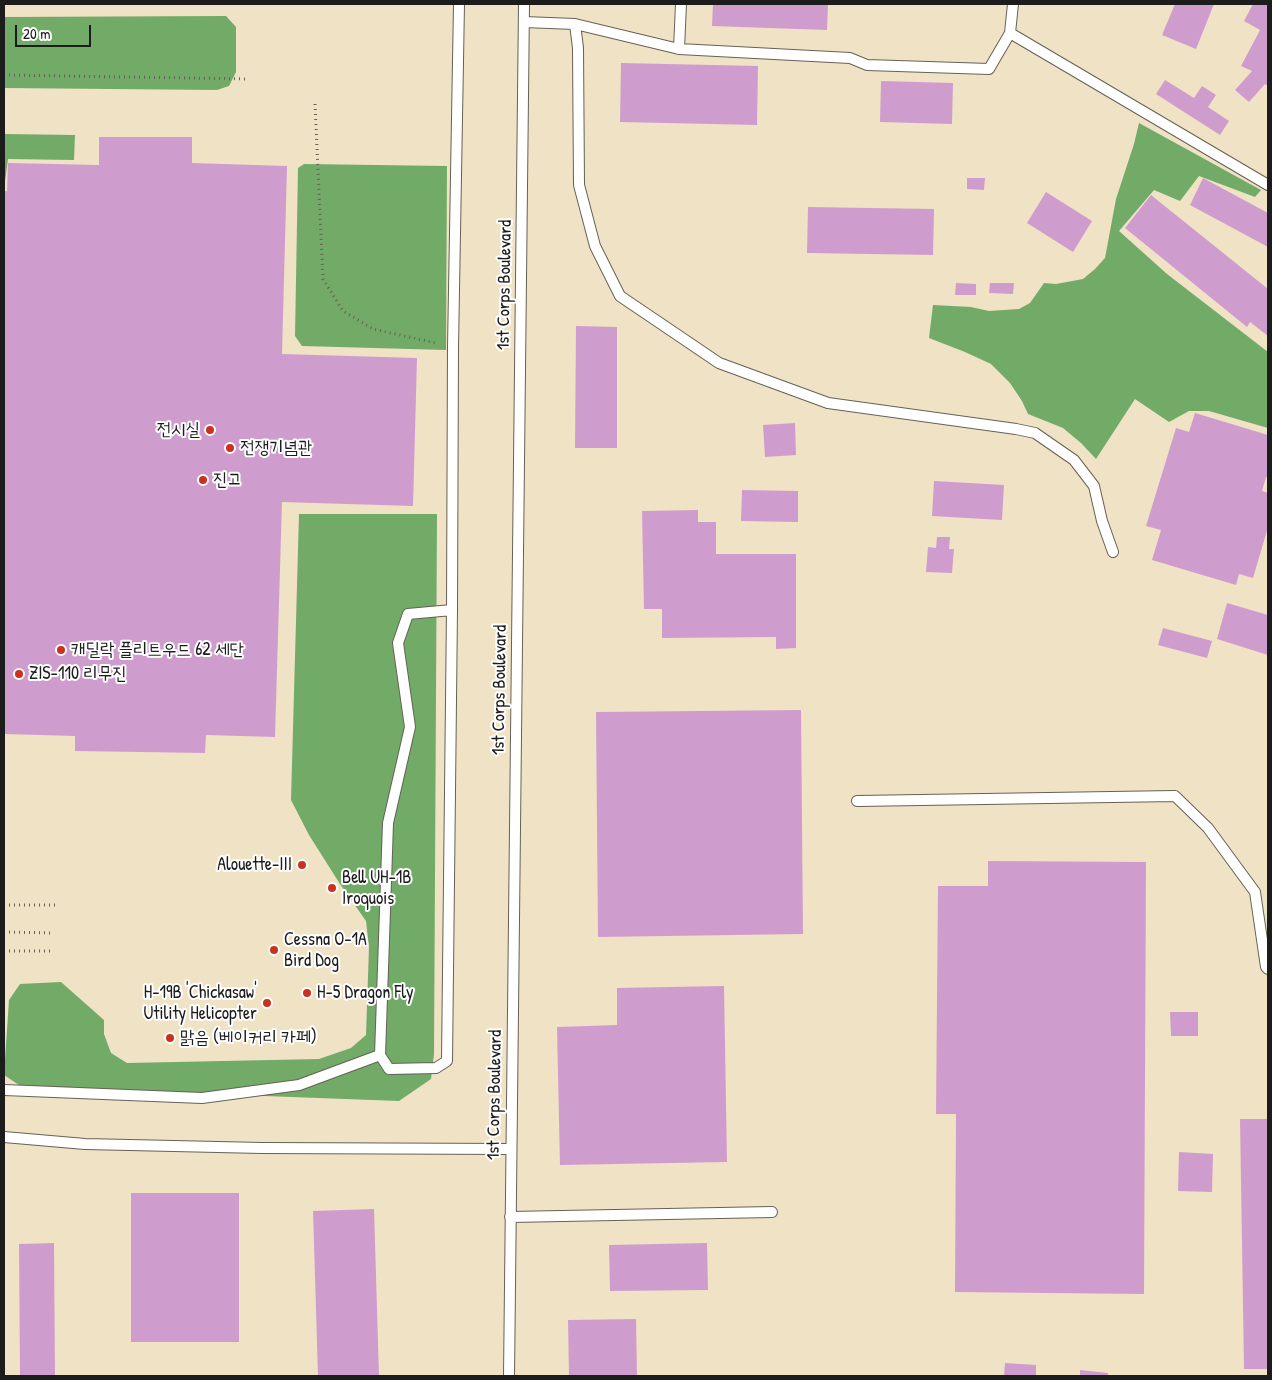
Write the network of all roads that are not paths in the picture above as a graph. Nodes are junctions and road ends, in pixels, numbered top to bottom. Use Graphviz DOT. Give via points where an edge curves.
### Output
graph roads {
  1 [pos="459,4"];
  2 [pos="524,4"];
  3 [pos="681,4"];
  4 [pos="1013,4"];
  5 [pos="524,22"];
  6 [pos="575,24"];
  7 [pos="1010,33"];
  8 [pos="679,49"];
  9 [pos="1268,186"];
  10 [pos="1113,552"];
  11 [pos="452,610"];
  12 [pos="857,801"];
  13 [pos="1268,936"];
  14 [pos="1264,951"];
  15 [pos="1268,969"];
  16 [pos="380,1055"];
  17 [pos="4,1090"];
  18 [pos="4,1137"];
  19 [pos="510,1149"];
  20 [pos="772,1212"];
  21 [pos="510,1217"];
  22 [pos="509,1376"];
  1 -- 11 [label="lane"];
  2 -- 5 [label="lane, 1st Corps Boulevard"];
  3 -- 8 [label="lane"];
  4 -- 7 [label="lane"];
  5 -- 6 [label="lane"];
  5 -- 19 [label="lane, 1st Corps Boulevard"];
  6 -- 8 [label="lane"];
  6 -- 10 [label="lane" via="579,185 595,246 620,296 720,363 828,403 1035,433 1074,460 1094,486"];
  7 -- 8 [label="lane" via="989,69 867,65 850,58"];
  7 -- 9 [label="lane"];
  11 -- 16 [label="lane" via="408,614 398,643 410,728 388,822"];
  11 -- 16 [label="lane" via="447,1061 436,1068 389,1069"];
  12 -- 14 [label="lane" via="1175,796 1208,828 1255,892"];
  13 -- 14 [label="lane"];
  14 -- 15 [label="lane"];
  16 -- 17 [label="lane" via="299,1085 202,1098"];
  18 -- 19 [label="lane" via="85,1144"];
  19 -- 21 [label="lane, 1st Corps Boulevard"];
  20 -- 21 [label="lane"];
  21 -- 22 [label="lane, 1st Corps Boulevard"];
}
